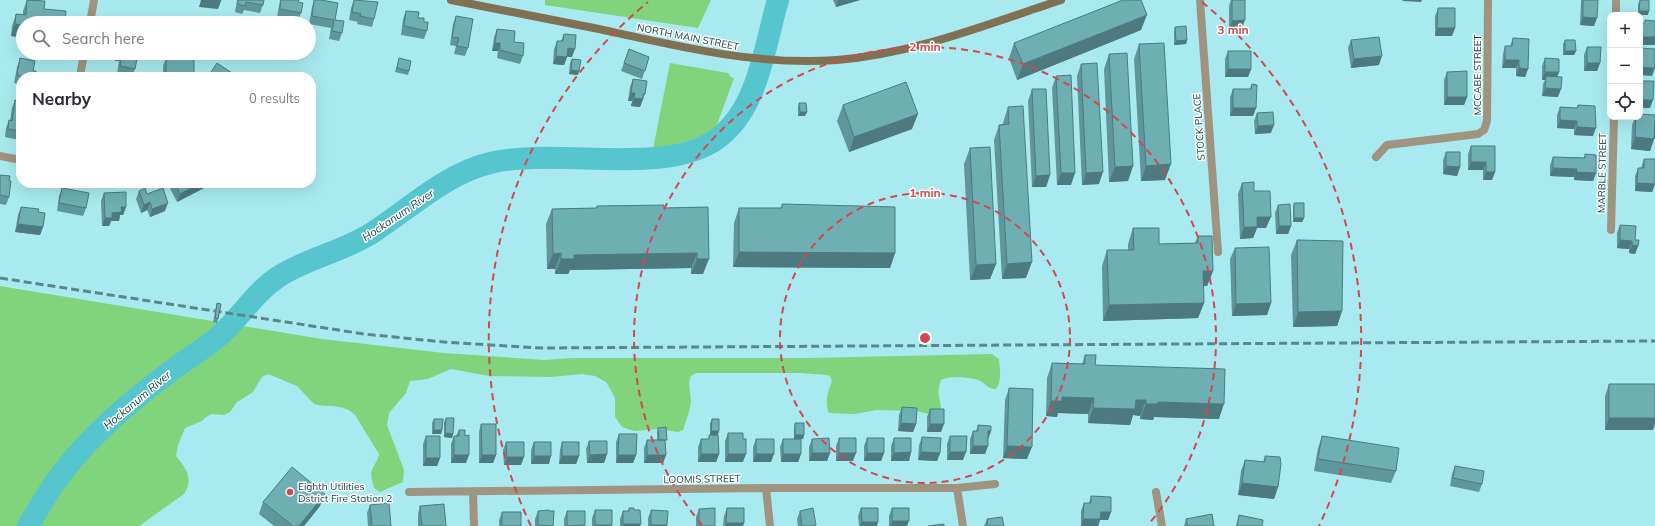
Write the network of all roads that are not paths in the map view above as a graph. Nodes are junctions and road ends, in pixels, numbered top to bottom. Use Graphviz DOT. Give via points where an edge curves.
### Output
graph roads {
  1 [pos="94,0"];
  2 [pos="451,0"];
  3 [pos="1061,0"];
  4 [pos="1200,0"];
  5 [pos="1488,0"];
  6 [pos="1616,0"];
  7 [pos="1616,12"];
  8 [pos="91,16"];
  9 [pos="83,60"];
  10 [pos="81,72"];
  11 [pos="1614,120"];
  12 [pos="0,156"];
  13 [pos="1376,157"];
  14 [pos="16,159"];
  15 [pos="1611,230"];
  16 [pos="1218,252"];
  17 [pos="995,484"];
  18 [pos="766,488"];
  19 [pos="957,488"];
  20 [pos="409,492"];
  21 [pos="473,492"];
  22 [pos="1156,492"];
  23 [pos="474,526"];
  24 [pos="770,526"];
  25 [pos="964,526"];
  26 [pos="1162,526"];
  1 -- 8 [label="street"];
  2 -- 3 [label="main road, NORTH MAIN STREET" via="707,53 781,60 836,60 876,55 956,34"];
  4 -- 16 [label="street, STOCK PLACE"];
  5 -- 13 [label="street, MCCABE STREET" via="1487,120 1484,130 1478,134 1387,145"];
  6 -- 7 [label="street"];
  9 -- 10 [label="street"];
  11 -- 15 [label="street, MARBLE STREET"];
  12 -- 14 [label="street"];
  17 -- 19 [label="street, LOOMIS STREET"];
  18 -- 19 [label="street, LOOMIS STREET"];
  18 -- 21 [label="street, LOOMIS STREET"];
  18 -- 24 [label="street"];
  19 -- 25 [label="street"];
  20 -- 21 [label="street, LOOMIS STREET"];
  21 -- 23 [label="street"];
  22 -- 26 [label="street"];
}
